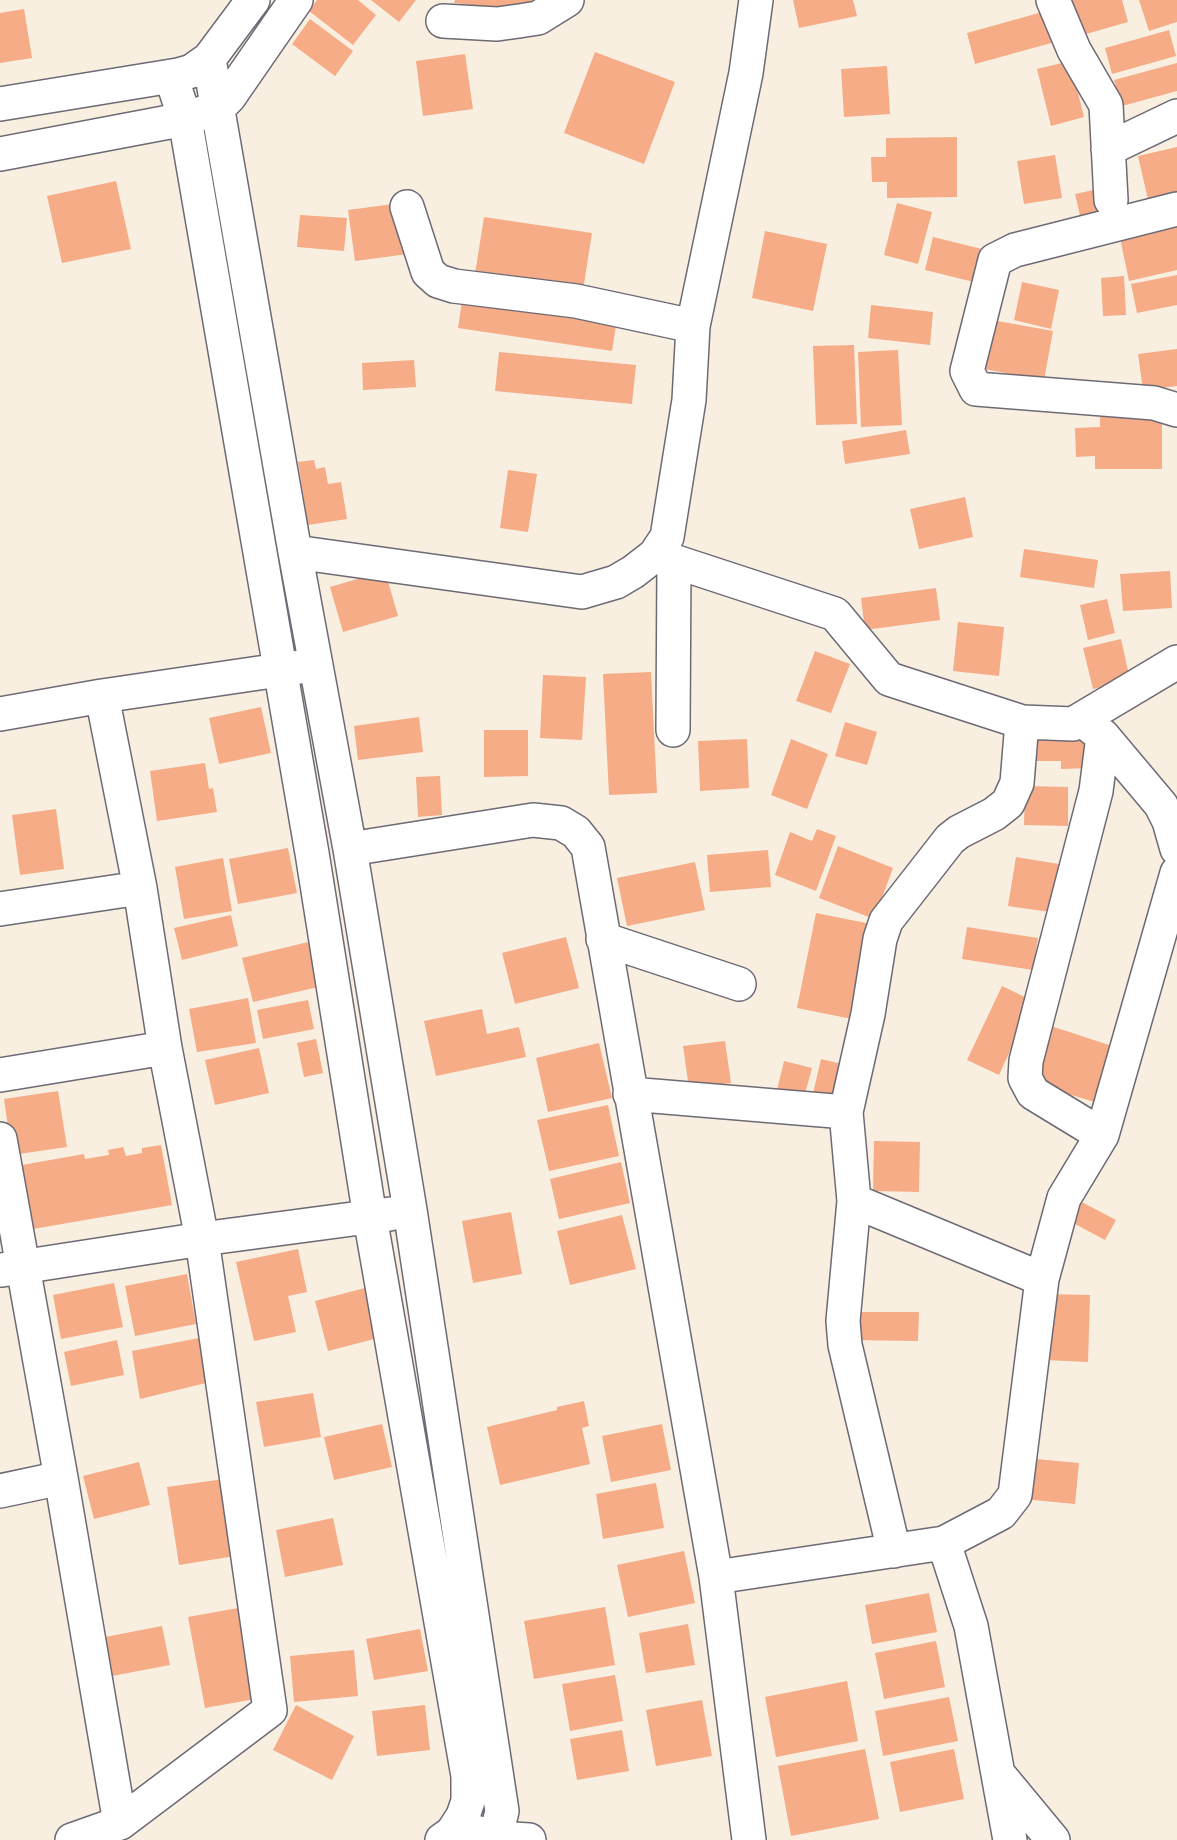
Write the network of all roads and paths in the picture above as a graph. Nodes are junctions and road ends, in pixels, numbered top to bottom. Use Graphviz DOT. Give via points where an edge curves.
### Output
graph roads {
  1 [pos="254,0"];
  2 [pos="296,0"];
  3 [pos="567,0"];
  4 [pos="756,0"];
  5 [pos="1053,0"];
  6 [pos="443,21"];
  7 [pos="209,58"];
  8 [pos="171,76"];
  9 [pos="0,104"];
  10 [pos="219,107"];
  11 [pos="1177,116"];
  12 [pos="185,120"];
  13 [pos="1108,149"];
  14 [pos="0,154"];
  15 [pos="1111,200"];
  16 [pos="407,207"];
  17 [pos="1177,209"];
  18 [pos="693,326"];
  19 [pos="1177,410"];
  20 [pos="295,552"];
  21 [pos="665,558"];
  22 [pos="1177,662"];
  23 [pos="316,664"];
  24 [pos="279,671"];
  25 [pos="102,696"];
  26 [pos="0,714"];
  27 [pos="1022,723"];
  28 [pos="1073,724"];
  29 [pos="673,730"];
  30 [pos="1103,736"];
  31 [pos="350,849"];
  32 [pos="1177,849"];
  33 [pos="1177,873"];
  34 [pos="140,888"];
  35 [pos="0,909"];
  36 [pos="603,939"];
  37 [pos="739,984"];
  38 [pos="165,1048"];
  39 [pos="0,1075"];
  40 [pos="630,1094"];
  41 [pos="846,1112"];
  42 [pos="1102,1135"];
  43 [pos="0,1138"];
  44 [pos="854,1201"];
  45 [pos="410,1210"];
  46 [pos="370,1217"];
  47 [pos="202,1239"];
  48 [pos="11,1268"];
  49 [pos="1042,1279"];
  50 [pos="61,1478"];
  51 [pos="0,1491"];
  52 [pos="944,1543"];
  53 [pos="894,1551"];
  54 [pos="716,1577"];
  55 [pos="998,1775"];
  56 [pos="120,1823"];
  57 [pos="449,1833"];
  58 [pos="496,1839"];
  59 [pos="72,1840"];
  60 [pos="529,1840"];
  61 [pos="749,1840"];
  62 [pos="1010,1840"];
  63 [pos="1053,1840"];
  1 -- 7 [label="street"];
  2 -- 10 [label="street"];
  3 -- 6 [label="street" via="538,18 497,24"];
  4 -- 18 [label="street" via="746,73"];
  5 -- 13 [label="street" via="1074,50 1106,105"];
  7 -- 8 [label="street" via="192,71"];
  7 -- 10 [label="street"];
  8 -- 9 [label="street"];
  8 -- 12 [label="street"];
  10 -- 12 [label="street"];
  10 -- 20 [label="street"];
  11 -- 13 [label="street"];
  12 -- 14 [label="street"];
  12 -- 24 [label="street"];
  13 -- 15 [label="street"];
  16 -- 18 [label="street" via="428,272 438,281 576,301"];
  17 -- 19 [label="street" via="1015,250 995,260 967,371 976,389 1154,403"];
  18 -- 21 [label="street" via="689,400"];
  20 -- 21 [label="street" via="582,592 616,582"];
  20 -- 23 [label="street"];
  21 -- 27 [label="street" via="835,614 889,679"];
  21 -- 29 [label="street"];
  22 -- 28 [label="street"];
  23 -- 24 [label="street"];
  23 -- 31 [label="street"];
  24 -- 25 [label="street"];
  24 -- 46 [label="street"];
  25 -- 26 [label="street"];
  25 -- 34 [label="street"];
  27 -- 28 [label="street"];
  27 -- 41 [label="street" via="1017,783 1008,803 950,839 886,921"];
  28 -- 30 [label="street"];
  30 -- 32 [label="street" via="1161,805"];
  30 -- 42 [label="street" via="1096,791 1026,1061 1025,1078 1033,1092"];
  31 -- 36 [label="street" via="533,820 561,823 576,832 588,847"];
  31 -- 45 [label="street"];
  33 -- 42 [label="street"];
  34 -- 35 [label="street"];
  34 -- 38 [label="street"];
  36 -- 37 [label="street"];
  36 -- 40 [label="street"];
  38 -- 39 [label="street"];
  38 -- 47 [label="street"];
  40 -- 41 [label="street"];
  40 -- 54 [label="street"];
  41 -- 44 [label="street"];
  42 -- 49 [label="street" via="1064,1198"];
  43 -- 48 [label="street"];
  44 -- 49 [label="street"];
  44 -- 53 [label="street" via="843,1321 845,1345"];
  45 -- 46 [label="street"];
  45 -- 58 [label="street" via="502,1811"];
  46 -- 47 [label="street"];
  46 -- 57 [label="street" via="468,1776 468,1801"];
  47 -- 48 [label="street"];
  47 -- 56 [label="street" via="270,1710"];
  48 -- 50 [label="street"];
  49 -- 52 [label="street" via="1014,1495 1001,1513"];
  50 -- 51 [label="street"];
  50 -- 56 [label="street"];
  52 -- 53 [label="street"];
  52 -- 55 [label="street" via="971,1626"];
  53 -- 54 [label="street"];
  54 -- 61 [label="street"];
  55 -- 62 [label="street"];
  55 -- 63 [label="street"];
  56 -- 59 [label="street"];
  57 -- 58 [label="street"];
  58 -- 60 [label="street"];
}
